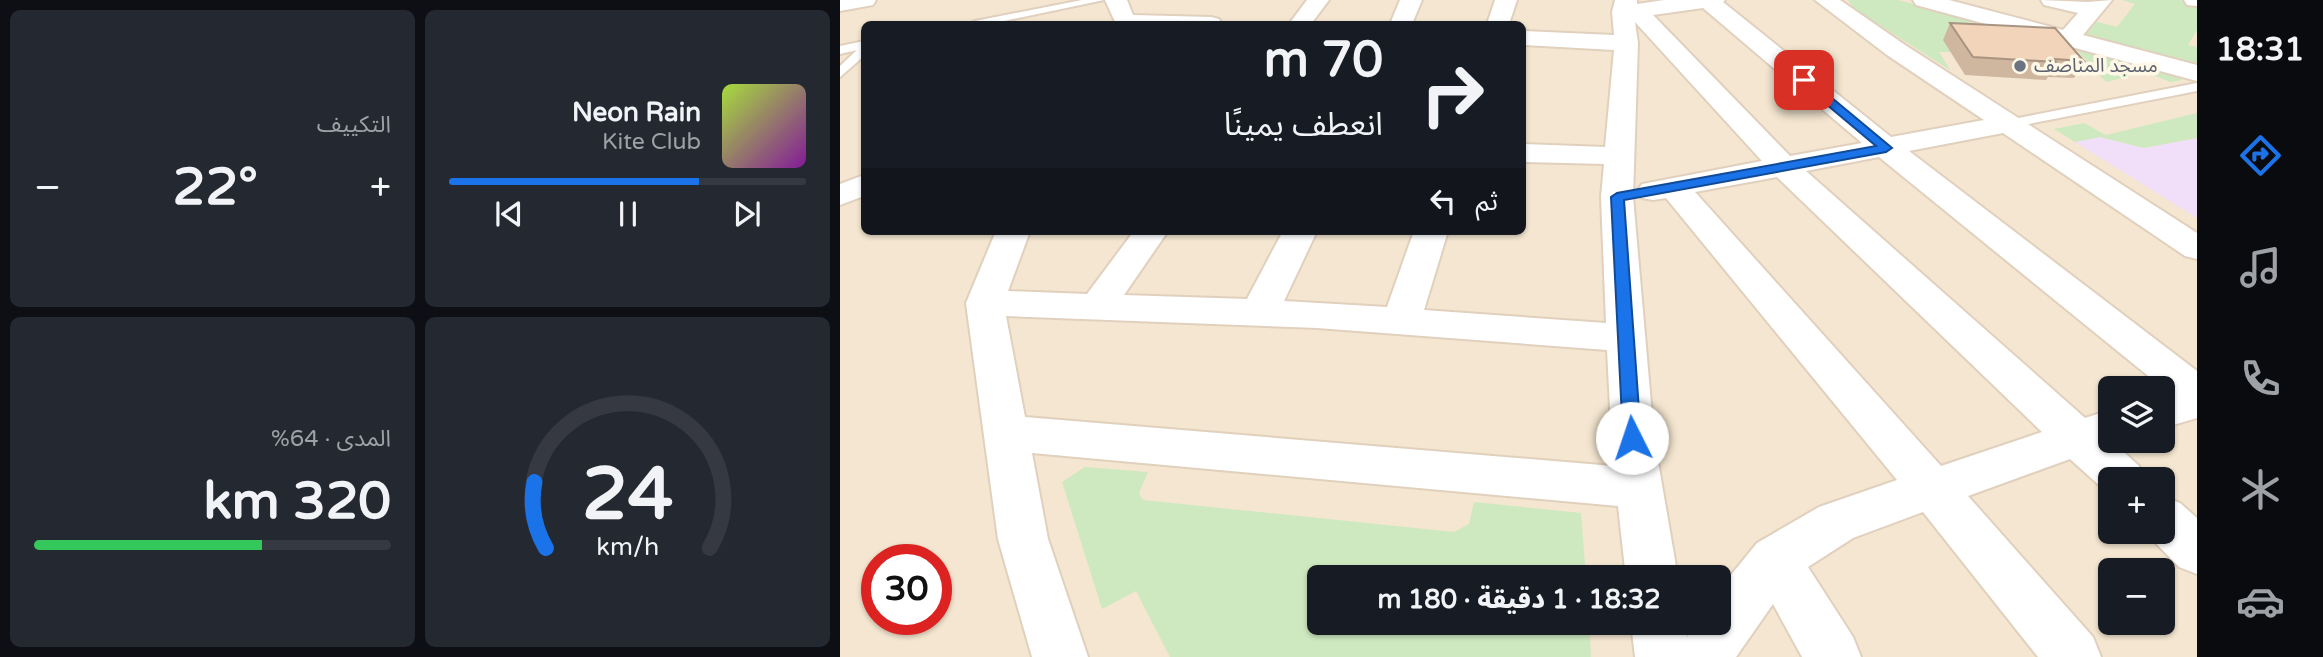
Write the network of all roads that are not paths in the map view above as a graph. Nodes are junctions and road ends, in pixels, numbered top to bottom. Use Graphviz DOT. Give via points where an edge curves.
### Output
graph roads {
  1 [pos="865,0"];
  2 [pos="1099,0"];
  3 [pos="1220,0"];
  4 [pos="1318,0"];
  5 [pos="1411,0"];
  6 [pos="1506,0"];
  7 [pos="1714,0"];
  8 [pos="1826,0"];
  9 [pos="1924,0"];
  10 [pos="2052,0"];
  11 [pos="1708,1"];
  12 [pos="840,4"];
  13 [pos="2096,5"];
  14 [pos="1121,15"];
  15 [pos="1628,16"];
  16 [pos="990,21"];
  17 [pos="1158,21"];
  18 [pos="1182,21"];
  19 [pos="1302,21"];
  20 [pos="1402,21"];
  21 [pos="1499,21"];
  22 [pos="1526,37"];
  23 [pos="2068,38"];
  24 [pos="861,47"];
  25 [pos="840,50"];
  26 [pos="861,50"];
  27 [pos="840,73"];
  28 [pos="2197,73"];
  29 [pos="2197,87"];
  30 [pos="2008,124"];
  31 [pos="1886,148"];
  32 [pos="1526,153"];
  33 [pos="1620,156"];
  34 [pos="1783,166"];
  35 [pos="861,186"];
  36 [pos="1674,187"];
  37 [pos="840,196"];
  38 [pos="1617,197"];
  39 [pos="1011,235"];
  40 [pos="1149,235"];
  41 [pos="1298,235"];
  42 [pos="1430,235"];
  43 [pos="2197,248"];
  44 [pos="985,303"];
  45 [pos="1097,307"];
  46 [pos="1259,313"];
  47 [pos="1401,321"];
  48 [pos="1626,338"];
  49 [pos="2197,394"];
  50 [pos="2197,402"];
  51 [pos="2175,408"];
  52 [pos="2094,431"];
  53 [pos="1005,433"];
  54 [pos="2115,467"];
  55 [pos="1934,487"];
  56 [pos="1639,488"];
  57 [pos="2175,530"];
  58 [pos="2197,551"];
  59 [pos="1775,560"];
  60 [pos="1650,565"];
  61 [pos="1660,635"];
  62 [pos="1060,657"];
  63 [pos="1663,657"];
  64 [pos="1707,657"];
  65 [pos="1833,657"];
  66 [pos="2073,657"];
  1 -- 12 [label="street"];
  2 -- 16 [label="lane"];
  3 -- 18 [label="street"];
  4 -- 19 [label="street"];
  5 -- 20 [label="street"];
  6 -- 21 [label="street"];
  7 -- 11 [label="street"];
  8 -- 30 [label="street"];
  9 -- 23 [label="street"];
  10 -- 13 [label="street"];
  11 -- 15 [label="street"];
  11 -- 31 [label="street"];
  13 -- 23 [label="street"];
  14 -- 17 [label="street"];
  15 -- 22 [label="street"];
  15 -- 33 [label="street"];
  15 -- 34 [label="street"];
  23 -- 28 [label="street"];
  24 -- 25 [label="lane"];
  26 -- 27 [label="lane"];
  29 -- 30 [label="lane"];
  30 -- 31 [label="street"];
  30 -- 43 [label="street"];
  31 -- 34 [label="street"];
  31 -- 49 [label="street"];
  32 -- 33 [label="street"];
  33 -- 38 [label="street"];
  34 -- 36 [label="street"];
  34 -- 52 [label="street"];
  35 -- 37 [label="street"];
  36 -- 38 [label="street"];
  36 -- 55 [label="street"];
  38 -- 48 [label="street"];
  39 -- 44 [label="street"];
  40 -- 45 [label="street"];
  41 -- 46 [label="street"];
  42 -- 47 [label="street"];
  44 -- 45 [label="street"];
  44 -- 53 [label="street"];
  45 -- 46 [label="street"];
  46 -- 47 [label="street"];
  47 -- 48 [label="street"];
  48 -- 56 [label="street"];
  50 -- 51 [label="street"];
  52 -- 54 [label="street"];
  52 -- 55 [label="street"];
  53 -- 56 [label="street"];
  53 -- 62 [label="street" via="1023,539"];
  55 -- 59 [label="street" via="1836,522"];
  55 -- 66 [label="street"];
  56 -- 60 [label="street"];
  57 -- 58 [label="street"];
  59 -- 64 [label="street" via="1719,633"];
  59 -- 65 [label="street"];
  61 -- 63 [label="street"];
}
